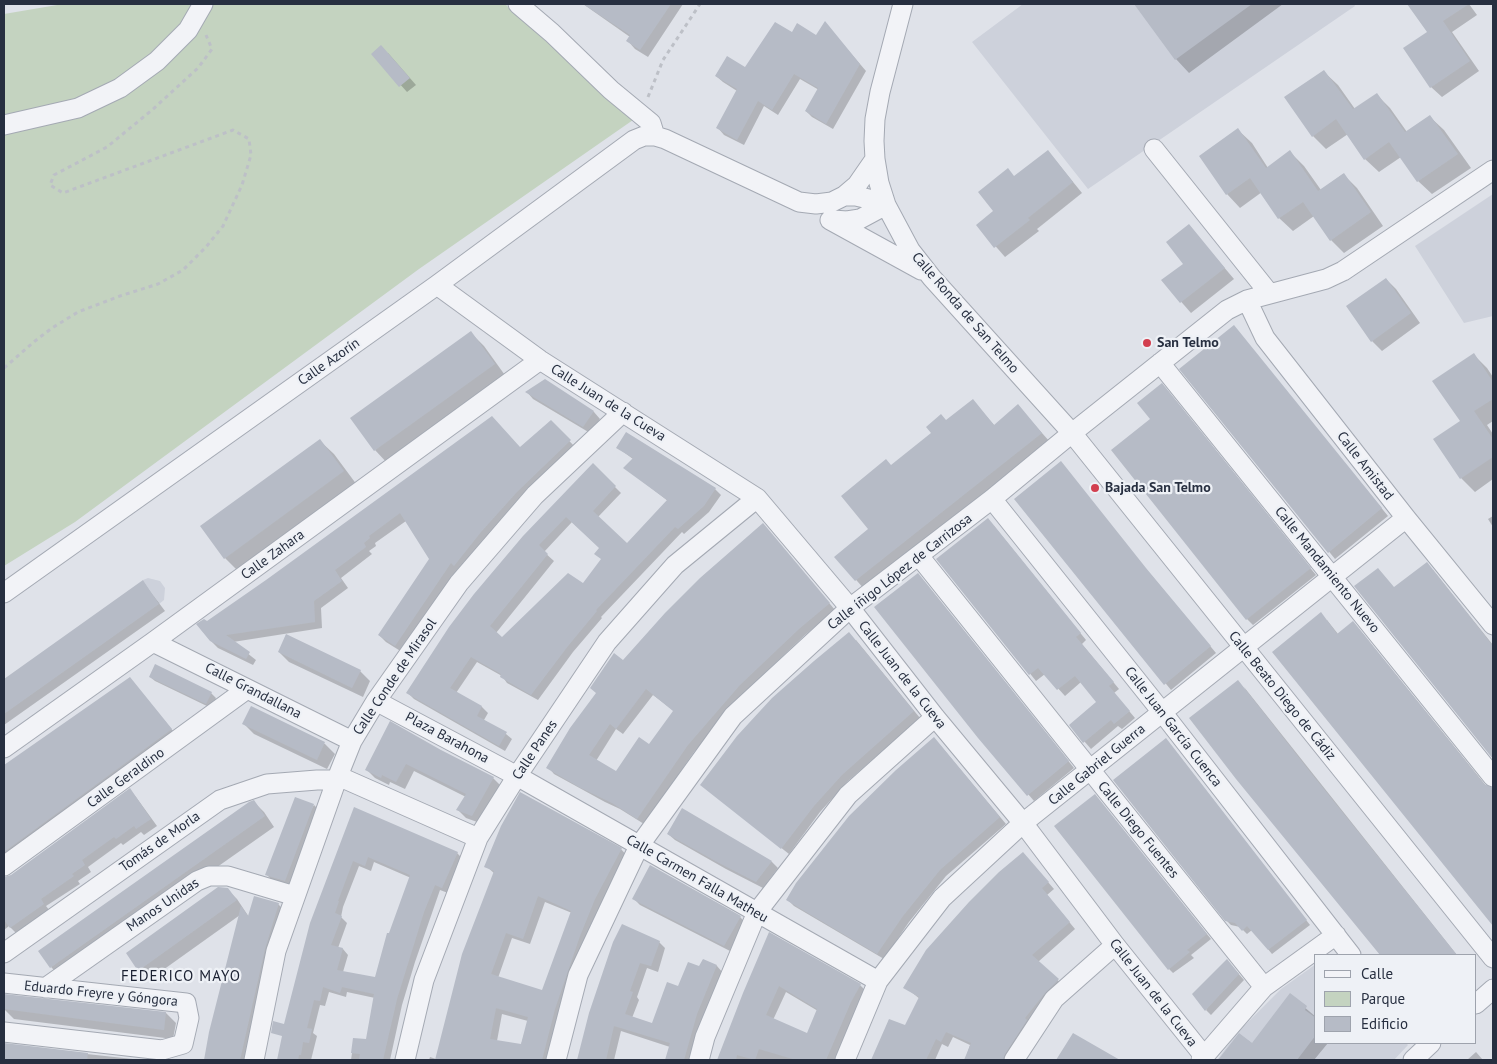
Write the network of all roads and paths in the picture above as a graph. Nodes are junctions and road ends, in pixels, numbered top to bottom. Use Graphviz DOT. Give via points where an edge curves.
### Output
graph roads {
  1 [pos="518,4"];
  2 [pos="700,4"];
  3 [pos="904,4"];
  4 [pos="200,8"];
  5 [pos="638,112"];
  6 [pos="4,125"];
  7 [pos="655,136"];
  8 [pos="1154,149"];
  9 [pos="875,159"];
  10 [pos="1493,170"];
  11 [pos="844,196"];
  12 [pos="800,202"];
  13 [pos="886,205"];
  14 [pos="830,220"];
  15 [pos="932,278"];
  16 [pos="437,285"];
  17 [pos="1269,293"];
  18 [pos="1247,300"];
  19 [pos="540,360"];
  20 [pos="1160,363"];
  21 [pos="4,368"];
  22 [pos="623,412"];
  23 [pos="1072,433"];
  24 [pos="757,498"];
  25 [pos="992,499"];
  26 [pos="1406,518"];
  27 [pos="919,556"];
  28 [pos="1333,577"];
  29 [pos="4,593"];
  30 [pos="850,608"];
  31 [pos="1493,625"];
  32 [pos="153,642"];
  33 [pos="1244,648"];
  34 [pos="248,689"];
  35 [pos="376,701"];
  36 [pos="1162,712"];
  37 [pos="935,716"];
  38 [pos="352,741"];
  39 [pos="4,748"];
  40 [pos="1090,771"];
  41 [pos="517,776"];
  42 [pos="1493,777"];
  43 [pos="337,778"];
  44 [pos="1023,823"];
  45 [pos="478,838"];
  46 [pos="639,846"];
  47 [pos="4,866"];
  48 [pos="296,896"];
  49 [pos="757,912"];
  50 [pos="1336,935"];
  51 [pos="1115,945"];
  52 [pos="4,953"];
  53 [pos="1350,954"];
  54 [pos="1493,958"];
  55 [pos="878,981"];
  56 [pos="4,983"];
  57 [pos="1264,987"];
  58 [pos="45,988"];
  59 [pos="1493,989"];
  60 [pos="1477,1003"];
  61 [pos="4,1032"];
  62 [pos="1202,1058"];
  63 [pos="254,1060"];
  64 [pos="405,1060"];
  65 [pos="556,1060"];
  66 [pos="699,1060"];
  67 [pos="845,1060"];
  68 [pos="1014,1060"];
  1 -- 5 [label="street"];
  2 -- 5 [label="path" via="663,60"];
  3 -- 9 [label="street, Calle Ronda de San Telmo" via="880,92 875,119"];
  4 -- 6 [label="street" via="188,30 157,62 120,88 78,108"];
  4 -- 21 [label="path" via="212,49 198,68 107,147 54,176 50,185 63,193 233,130 249,139 251,155 242,185 223,226 183,270 158,284 78,312 35,340"];
  5 -- 7 [label="street" via="651,123"];
  7 -- 12 [label="street"];
  7 -- 16 [label="street, Calle Azorín" via="634,140"];
  8 -- 17 [label="street"];
  9 -- 11 [label="street" via="857,185"];
  9 -- 13 [label="street, Calle Ronda de San Telmo"];
  10 -- 17 [label="street" via="1343,271 1326,279"];
  11 -- 12 [label="street" via="832,202"];
  11 -- 13 [label="street" via="867,198"];
  12 -- 14 [label="street"];
  13 -- 14 [label="street" via="860,219"];
  13 -- 15 [label="street, Calle Ronda de San Telmo" via="910,250"];
  14 -- 15 [label="street"];
  15 -- 23 [label="street, Calle Ronda de San Telmo"];
  16 -- 19 [label="street, Calle Juan de la Cueva"];
  16 -- 29 [label="street, Calle Azorín"];
  17 -- 18 [label="street"];
  18 -- 20 [label="street" via="1227,310"];
  18 -- 26 [label="street, Calle Amistad" via="1265,338"];
  19 -- 22 [label="street, Calle Juan de la Cueva"];
  19 -- 32 [label="street, Calle Zahara"];
  20 -- 23 [label="street"];
  20 -- 28 [label="street, Calle Mandamiento Nuevo"];
  22 -- 24 [label="street, Calle Juan de la Cueva"];
  22 -- 35 [label="street, Calle Conde de Mirasol" via="535,495 459,583"];
  23 -- 25 [label="street, Calle íñigo López de Carrizosa"];
  23 -- 33 [label="street, Calle Beato Diego de Cádiz"];
  24 -- 30 [label="street, Calle Juan de la Cueva"];
  24 -- 41 [label="street, Calle Panes" via="675,565 607,642"];
  25 -- 27 [label="street, Calle íñigo López de Carrizosa"];
  25 -- 36 [label="street, Calle Juan García Cuenca"];
  26 -- 28 [label="street, Calle Gabriel Guerra"];
  26 -- 31 [label="street, Calle Amistad"];
  27 -- 30 [label="street, Calle íñigo López de Carrizosa"];
  27 -- 40 [label="street, Calle Diego Fuentes"];
  28 -- 33 [label="street, Calle Gabriel Guerra"];
  28 -- 42 [label="street, Calle Mandamiento Nuevo"];
  30 -- 37 [label="street, Calle Juan de la Cueva"];
  30 -- 46 [label="street, Calle íñigo López de Carrizosa" via="733,716"];
  32 -- 34 [label="street, Calle Grandallana"];
  32 -- 39 [label="street, Calle Zahara"];
  33 -- 36 [label="street, Calle Gabriel Guerra"];
  33 -- 54 [label="street, Calle Beato Diego de Cádiz"];
  34 -- 38 [label="street, Calle Grandallana"];
  34 -- 47 [label="street, Calle Geraldino"];
  35 -- 38 [label="street, Calle Conde de Mirasol"];
  35 -- 41 [label="street, Plaza Barahona"];
  36 -- 40 [label="street, Calle Gabriel Guerra"];
  36 -- 50 [label="street, Calle Juan García Cuenca"];
  37 -- 44 [label="street, Calle Juan de la Cueva"];
  37 -- 49 [label="street" via="848,795"];
  38 -- 43 [label="street, Calle Conde de Mirasol"];
  40 -- 44 [label="street, Calle Gabriel Guerra"];
  40 -- 57 [label="street, Calle Diego Fuentes"];
  41 -- 45 [label="street, Calle Panes"];
  41 -- 46 [label="street, Calle Carmen Falla Matheu"];
  43 -- 45 [label="street"];
  43 -- 48 [label="street, Calle Conde de Mirasol"];
  43 -- 52 [label="street, Tomás de Morla" via="266,784 220,800"];
  44 -- 51 [label="street, Calle Juan de la Cueva"];
  44 -- 55 [label="street, Calle Gabriel Guerra" via="942,898"];
  45 -- 64 [label="street, Calle Panes" via="424,980"];
  46 -- 49 [label="street, Calle Carmen Falla Matheu"];
  46 -- 65 [label="street, Calle íñigo López de Carrizosa" via="578,975"];
  48 -- 58 [label="street, Manos Unidas" via="228,876 209,876 197,881"];
  48 -- 63 [label="street, Calle Conde de Mirasol" via="276,951"];
  49 -- 55 [label="street, Calle Carmen Falla Matheu"];
  49 -- 66 [label="street" via="704,1037"];
  50 -- 53 [label="street, Calle Juan García Cuenca"];
  50 -- 57 [label="street"];
  51 -- 62 [label="street, Calle Juan de la Cueva"];
  51 -- 68 [label="street" via="1054,999"];
  55 -- 67 [label="street, Calle Gabriel Guerra"];
  56 -- 58 [label="street, Eduardo Freyre y Góngora"];
  57 -- 62 [label="street"];
  58 -- 61 [label="street, Eduardo Freyre y Góngora" via="186,1003 189,1018 183,1044 162,1050"];
  59 -- 60 [label="street"];
}
